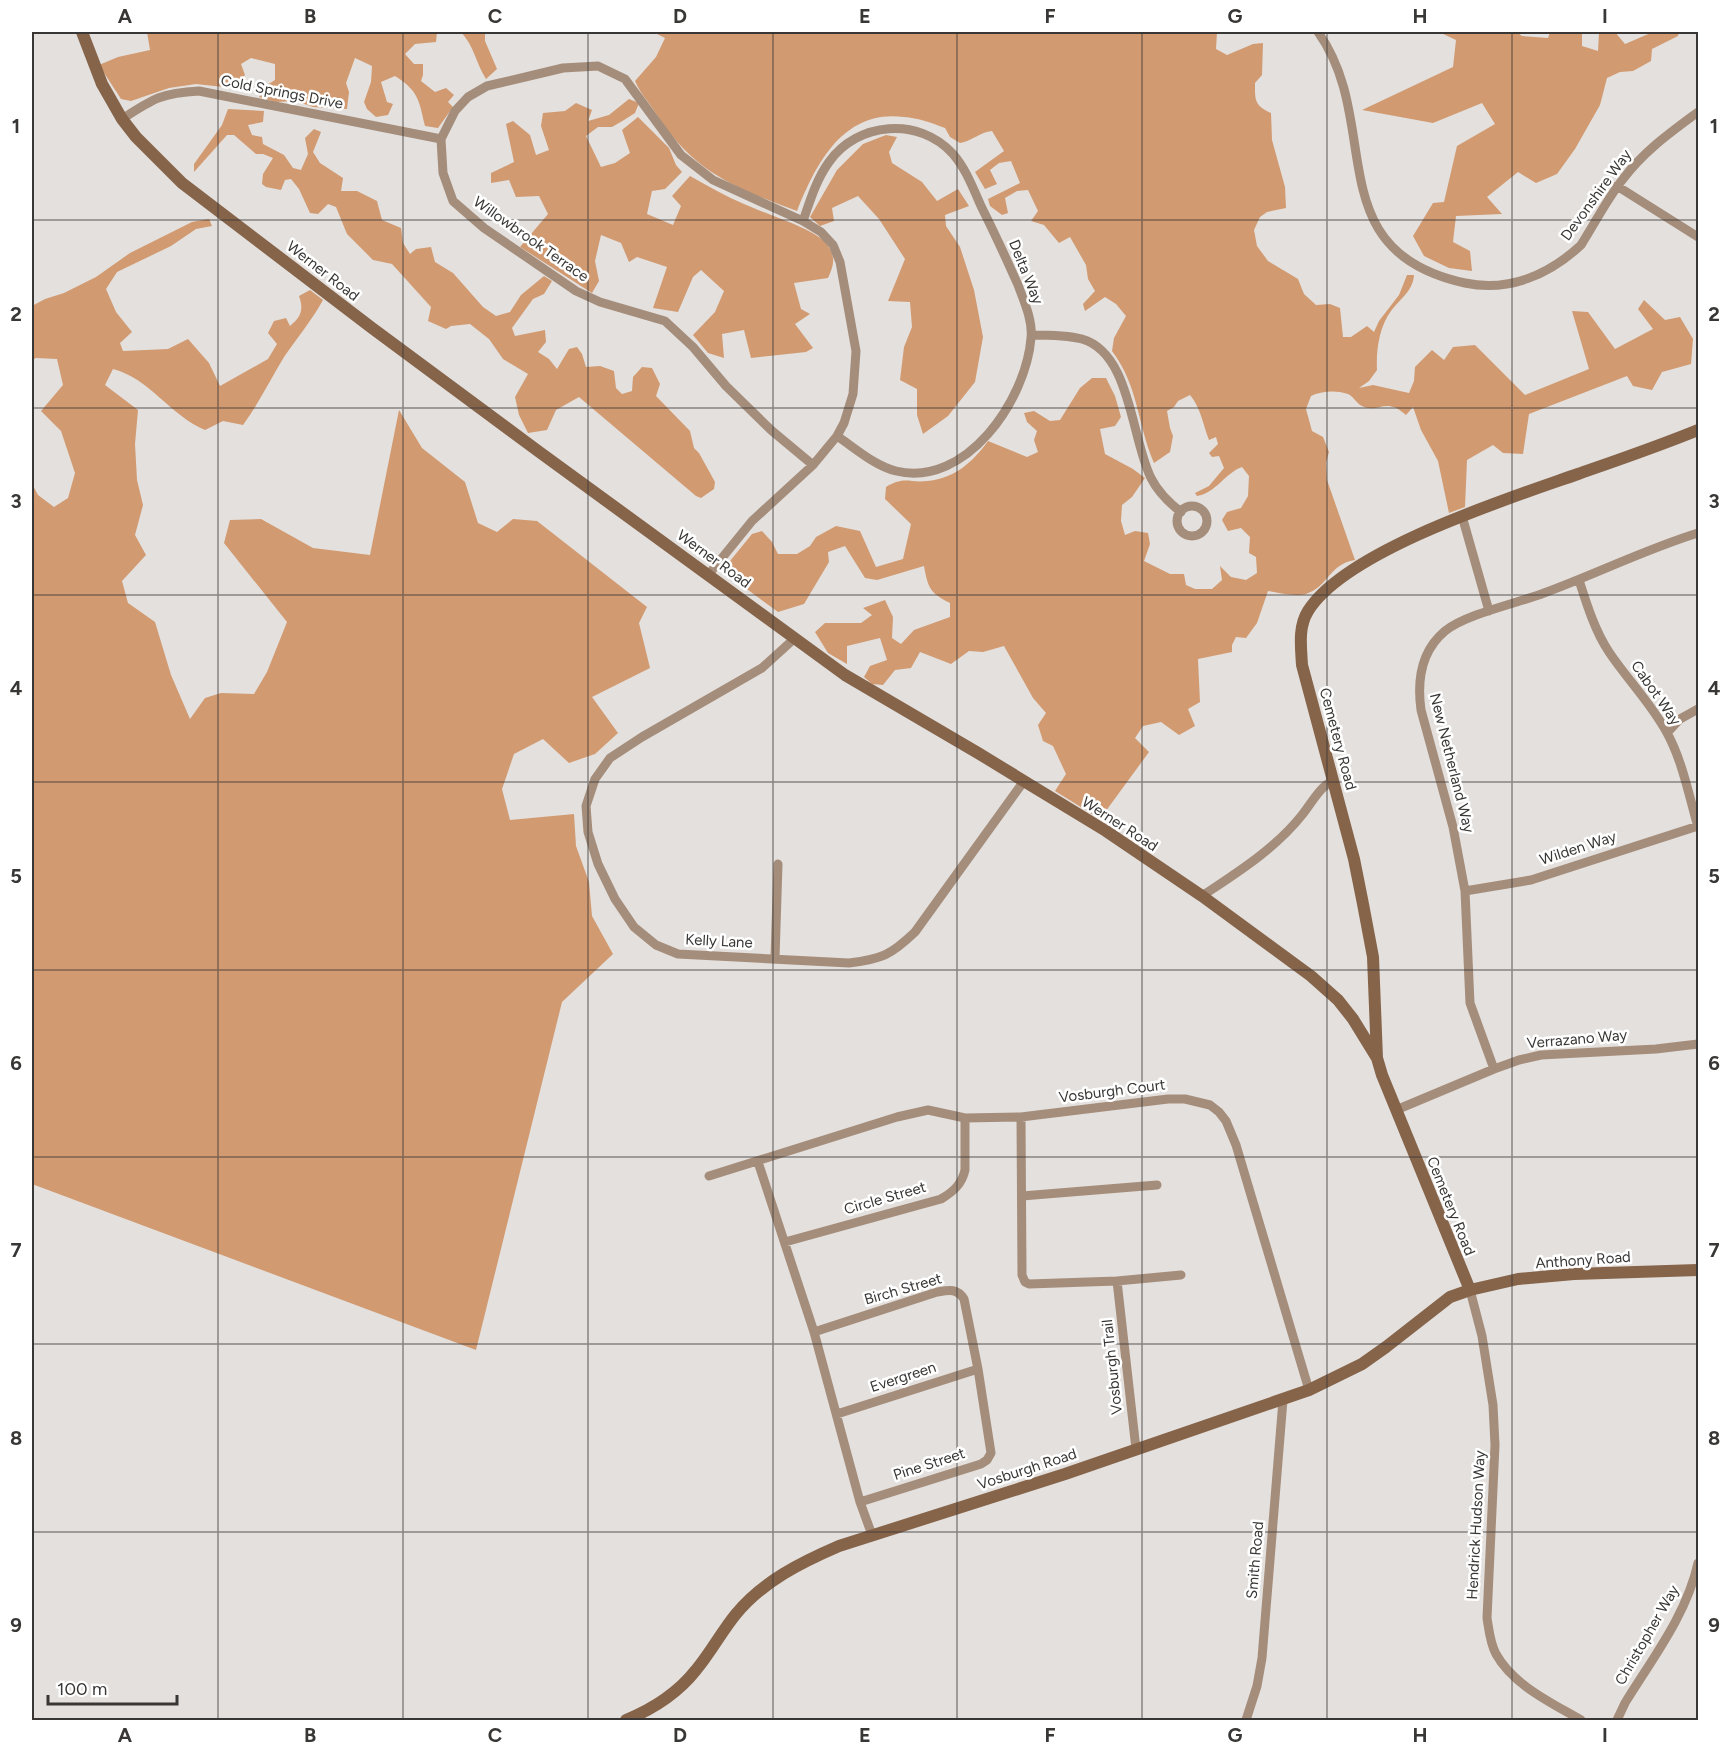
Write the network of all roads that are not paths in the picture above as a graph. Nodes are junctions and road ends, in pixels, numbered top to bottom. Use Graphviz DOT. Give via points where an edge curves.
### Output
graph roads {
  1 [pos="82,32"];
  2 [pos="1318,32"];
  3 [pos="1698,112"];
  4 [pos="122,119"];
  5 [pos="441,139"];
  6 [pos="1617,186"];
  7 [pos="803,221"];
  8 [pos="1698,237"];
  9 [pos="1032,335"];
  10 [pos="1698,430"];
  11 [pos="837,436"];
  12 [pos="813,465"];
  13 [pos="1181,512"];
  14 [pos="1462,516"];
  15 [pos="1698,533"];
  16 [pos="709,574"];
  17 [pos="1578,580"];
  18 [pos="1489,611"];
  19 [pos="795,638"];
  20 [pos="1698,709"];
  21 [pos="1667,733"];
  22 [pos="1024,780"];
  23 [pos="1333,781"];
  24 [pos="1698,826"];
  25 [pos="778,864"];
  26 [pos="1466,891"];
  27 [pos="1202,897"];
  28 [pos="775,958"];
  29 [pos="1698,1044"];
  30 [pos="1377,1058"];
  31 [pos="1494,1069"];
  32 [pos="1396,1110"];
  33 [pos="1021,1117"];
  34 [pos="964,1118"];
  35 [pos="758,1162"];
  36 [pos="709,1176"];
  37 [pos="1157,1185"];
  38 [pos="1022,1196"];
  39 [pos="785,1242"];
  40 [pos="1698,1270"];
  41 [pos="1180,1275"];
  42 [pos="1118,1281"];
  43 [pos="1470,1290"];
  44 [pos="814,1332"];
  45 [pos="978,1369"];
  46 [pos="1309,1390"];
  47 [pos="1283,1400"];
  48 [pos="837,1414"];
  49 [pos="1136,1449"];
  50 [pos="860,1502"];
  51 [pos="872,1535"];
  52 [pos="1698,1563"];
  53 [pos="626,1720"];
  54 [pos="1246,1720"];
  55 [pos="1581,1720"];
  56 [pos="1617,1720"];
  1 -- 4 [label="street, Werner Road" via="102,84"];
  2 -- 6 [label="street, Devonshire Way" via="1336,62 1345,90 1368,210 1381,234 1401,256 1420,269 1475,285 1518,283 1536,277 1581,245"];
  3 -- 6 [label="street, Devonshire Way" via="1653,146"];
  4 -- 5 [label="street, Cold Springs Drive" via="154,99 174,92 199,91"];
  4 -- 16 [label="street, Werner Road" via="164,167 190,189 538,451"];
  5 -- 7 [label="street, Willowbrook Terrace" via="455,111 468,97 487,86 563,68 598,66 625,79 681,155 736,191"];
  5 -- 12 [label="street, Willowbrook Terrace" via="443,173 453,201 460,208 576,291 666,321 771,430"];
  6 -- 8 [label="street"];
  7 -- 9 [label="street, Delta Way" via="829,161 864,134 888,128 907,129 941,142 963,167 1024,301"];
  7 -- 11 [label="street, Willowbrook Terrace" via="833,245 848,298 856,375 854,394"];
  9 -- 11 [label="street, Delta Way" via="1018,386 1000,418 976,447 958,461 938,470 898,472 885,468"];
  9 -- 13 [label="street" via="1083,339 1102,349 1121,380 1149,475 1164,497"];
  10 -- 14 [label="street, Cemetery Road"];
  11 -- 12 [label="street, Willowbrook Terrace"];
  12 -- 16 [label="street, Willowbrook Terrace" via="752,521"];
  14 -- 18 [label="street"];
  14 -- 23 [label="street, Cemetery Road" via="1372,557 1320,596 1307,613 1300,638 1302,665"];
  15 -- 17 [label="street, New Netherland Way"];
  16 -- 19 [label="street, Werner Road"];
  17 -- 18 [label="street, New Netherland Way"];
  17 -- 21 [label="street, Cabot Way" via="1609,652"];
  18 -- 26 [label="street, New Netherland Way" via="1453,626 1439,637 1429,650 1419,682 1421,710 1453,826"];
  19 -- 22 [label="street, Werner Road" via="845,675"];
  19 -- 28 [label="street, Kelly Lane" via="762,668 610,758 594,779 586,806 588,832 615,899 634,927 656,945 678,954"];
  20 -- 21 [label="street" via="1680,719"];
  21 -- 24 [label="street, Cabot Way"];
  22 -- 27 [label="street, Werner Road"];
  22 -- 28 [label="street, Kelly Lane" via="915,932 898,948 876,960 849,963"];
  23 -- 27 [label="street" via="1260,856"];
  23 -- 30 [label="street, Cemetery Road" via="1354,859 1372,957"];
  24 -- 26 [label="street, Wilden Way" via="1531,880"];
  25 -- 28 [label="street"];
  26 -- 31 [label="street, New Netherland Way" via="1470,1003"];
  27 -- 30 [label="street, Werner Road" via="1338,1000"];
  29 -- 31 [label="street, Verrazano Way" via="1541,1055"];
  30 -- 32 [label="street, Cemetery Road"];
  31 -- 32 [label="street, Verrazano Way"];
  32 -- 43 [label="street, Cemetery Road"];
  33 -- 34 [label="street, Vosburgh Court"];
  33 -- 38 [label="street"];
  33 -- 46 [label="street, Vosburgh Court" via="1168,1098 1200,1102 1219,1112 1236,1145"];
  34 -- 35 [label="street, Vosburgh Court" via="941,1111 920,1111"];
  34 -- 39 [label="street, Circle Street" via="965,1170 950,1193"];
  35 -- 36 [label="street, Vosburgh Court"];
  35 -- 39 [label="street"];
  37 -- 38 [label="street"];
  38 -- 42 [label="street" via="1024,1282"];
  39 -- 44 [label="street"];
  40 -- 43 [label="street, Anthony Road" via="1574,1274 1518,1279"];
  41 -- 42 [label="street"];
  42 -- 49 [label="street, Vosburgh Trail"];
  43 -- 46 [label="street, Vosburgh Road" via="1450,1297 1362,1364"];
  43 -- 55 [label="street, Hendrick Hudson Way" via="1482,1336 1495,1435 1487,1618 1490,1639 1497,1655 1520,1682"];
  44 -- 45 [label="street, Birch Street" via="952,1290 964,1299"];
  44 -- 48 [label="street"];
  45 -- 48 [label="street, Evergreen"];
  45 -- 50 [label="street, Pine Street" via="991,1443 987,1460"];
  46 -- 47 [label="street, Vosburgh Road"];
  47 -- 49 [label="street, Vosburgh Road"];
  47 -- 54 [label="street, Smith Road" via="1262,1658"];
  48 -- 50 [label="street"];
  49 -- 51 [label="street, Vosburgh Road"];
  50 -- 51 [label="street"];
  51 -- 53 [label="street, Vosburgh Road" via="807,1560 757,1593 737,1613 696,1671 669,1697"];
  52 -- 56 [label="street, Christopher Way" via="1685,1603"];
}
